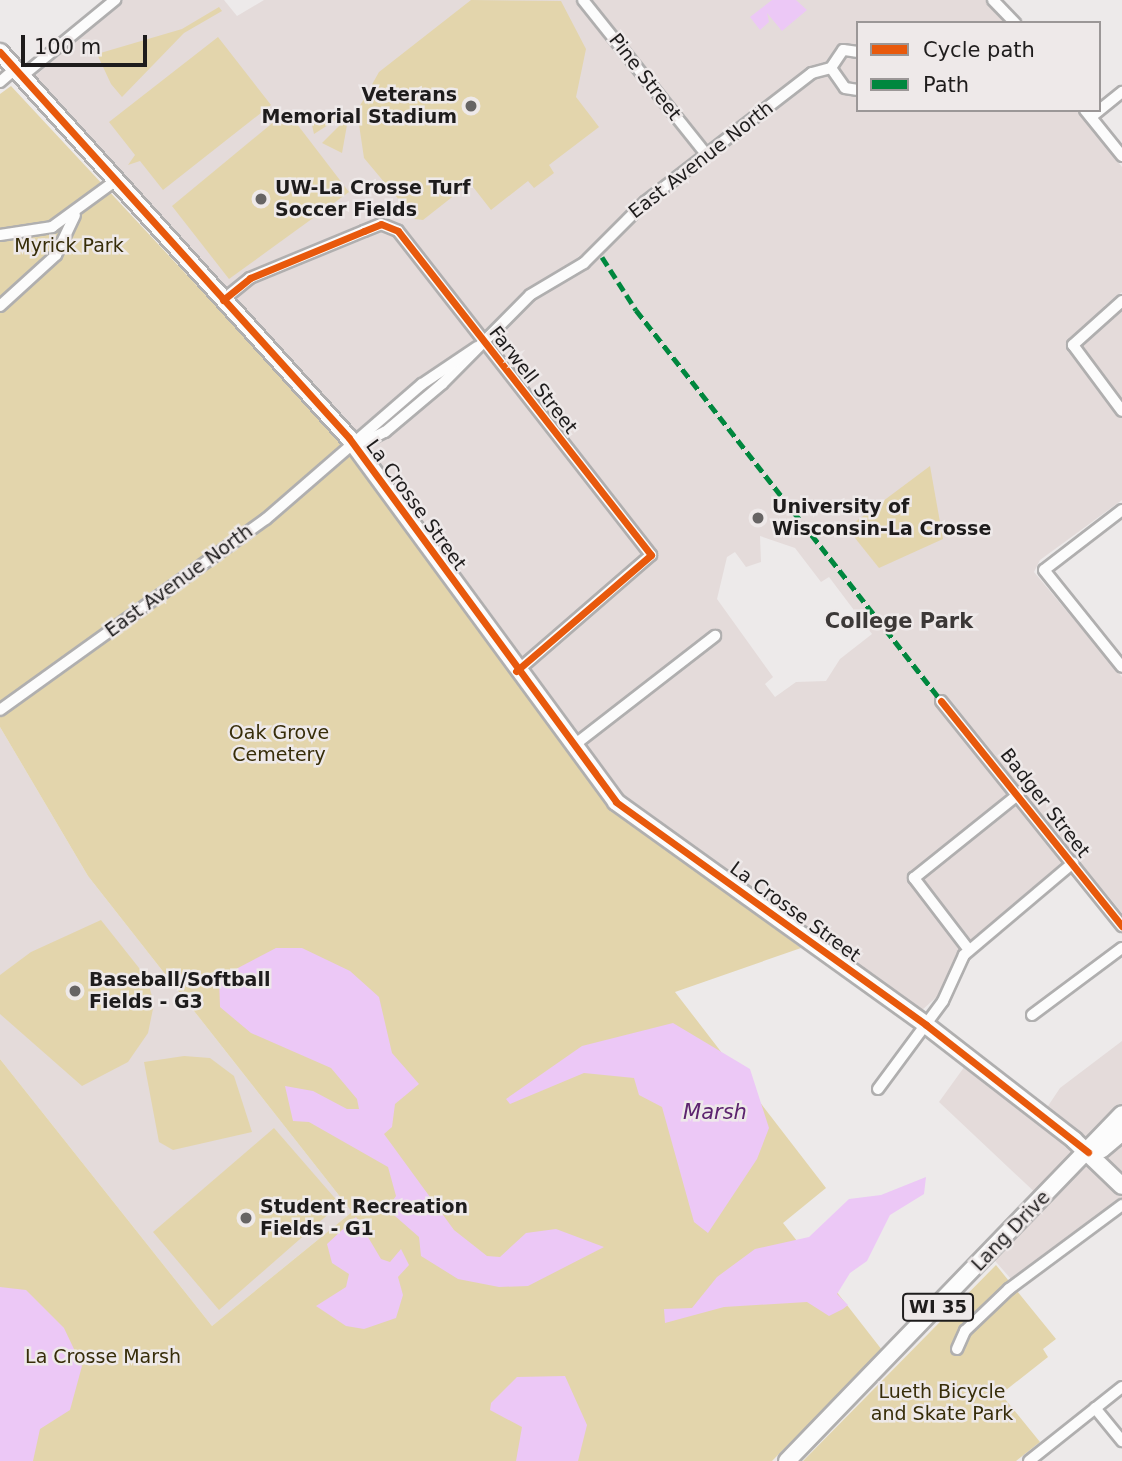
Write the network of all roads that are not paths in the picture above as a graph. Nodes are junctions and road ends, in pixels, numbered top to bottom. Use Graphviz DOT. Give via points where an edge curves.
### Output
graph roads {
  1 [pos="115,0"];
  2 [pos="583,0"];
  3 [pos="993,0"];
  4 [pos="1003,0"];
  5 [pos="1014,21"];
  6 [pos="1015,21"];
  7 [pos="0,52"];
  8 [pos="856,52"];
  9 [pos="831,68"];
  10 [pos="18,73"];
  11 [pos="0,82"];
  12 [pos="856,89"];
  13 [pos="1122,92"];
  14 [pos="1101,106"];
  15 [pos="1088,114"];
  16 [pos="706,154"];
  17 [pos="1122,156"];
  18 [pos="115,181"];
  19 [pos="75,215"];
  20 [pos="0,235"];
  21 [pos="223,300"];
  22 [pos="1122,301"];
  23 [pos="0,306"];
  24 [pos="484,344"];
  25 [pos="1122,411"];
  26 [pos="355,447"];
  27 [pos="1122,510"];
  28 [pos="715,636"];
  29 [pos="1122,667"];
  30 [pos="516,671"];
  31 [pos="941,701"];
  32 [pos="0,710"];
  33 [pos="573,746"];
  34 [pos="1019,794"];
  35 [pos="1073,863"];
  36 [pos="1122,926"];
  37 [pos="1122,948"];
  38 [pos="969,950"];
  39 [pos="1032,1015"];
  40 [pos="926,1025"];
  41 [pos="878,1089"];
  42 [pos="1122,1114"];
  43 [pos="1122,1132"];
  44 [pos="1091,1149"];
  45 [pos="1122,1186"];
  46 [pos="1122,1205"];
  47 [pos="957,1349"];
  48 [pos="1122,1387"];
  49 [pos="1095,1408"];
  50 [pos="1122,1441"];
  51 [pos="787,1461"];
  52 [pos="1029,1461"];
  1 -- 10 [label="street"];
  2 -- 16 [label="street, Pine Street"];
  3 -- 5 [label="street"];
  4 -- 6 [label="street"];
  7 -- 10 [label="main road, La Crosse Street"];
  8 -- 9 [label="street, East Avenue North" via="844,50"];
  9 -- 12 [label="street" via="845,88"];
  9 -- 16 [label="street, East Avenue North" via="812,73"];
  10 -- 11 [label="street"];
  10 -- 18 [label="main road, La Crosse Street"];
  13 -- 14 [label="street"];
  15 -- 17 [label="street"];
  16 -- 24 [label="street, East Avenue North" via="645,202 584,263 530,295"];
  18 -- 19 [label="street"];
  18 -- 21 [label="main road, La Crosse Street"];
  19 -- 20 [label="street" via="38,232"];
  19 -- 23 [label="street" via="56,255"];
  21 -- 24 [label="street, Farwell Street" via="250,278 389,226"];
  21 -- 26 [label="main road, La Crosse Street"];
  22 -- 25 [label="street" via="1073,343"];
  24 -- 26 [label="street, East Avenue North" via="385,432"];
  24 -- 30 [label="street, Farwell Street" via="651,555"];
  26 -- 30 [label="main road, La Crosse Street"];
  26 -- 32 [label="street, East Avenue North" via="266,519"];
  27 -- 29 [label="street" via="1044,570"];
  28 -- 33 [label="street"];
  30 -- 33 [label="main road, La Crosse Street"];
  31 -- 34 [label="street, Badger Street"];
  33 -- 40 [label="main road, La Crosse Street" via="616,802"];
  34 -- 35 [label="street, Badger Street"];
  34 -- 38 [label="street" via="914,878"];
  35 -- 36 [label="street, Badger Street"];
  35 -- 38 [label="street"];
  37 -- 39 [label="street"];
  38 -- 40 [label="street"];
  40 -- 41 [label="street"];
  40 -- 44 [label="main road, La Crosse Street"];
  42 -- 44 [label="main road, WI 35"];
  43 -- 44 [label="main road, WI 35" via="1102,1149"];
  44 -- 45 [label="main road, La Crosse Street"];
  44 -- 51 [label="main road, Lang Drive / WI 35"];
  46 -- 47 [label="street" via="1009,1289 965,1331"];
  48 -- 49 [label="street"];
  49 -- 50 [label="street"];
  49 -- 52 [label="street"];
}
